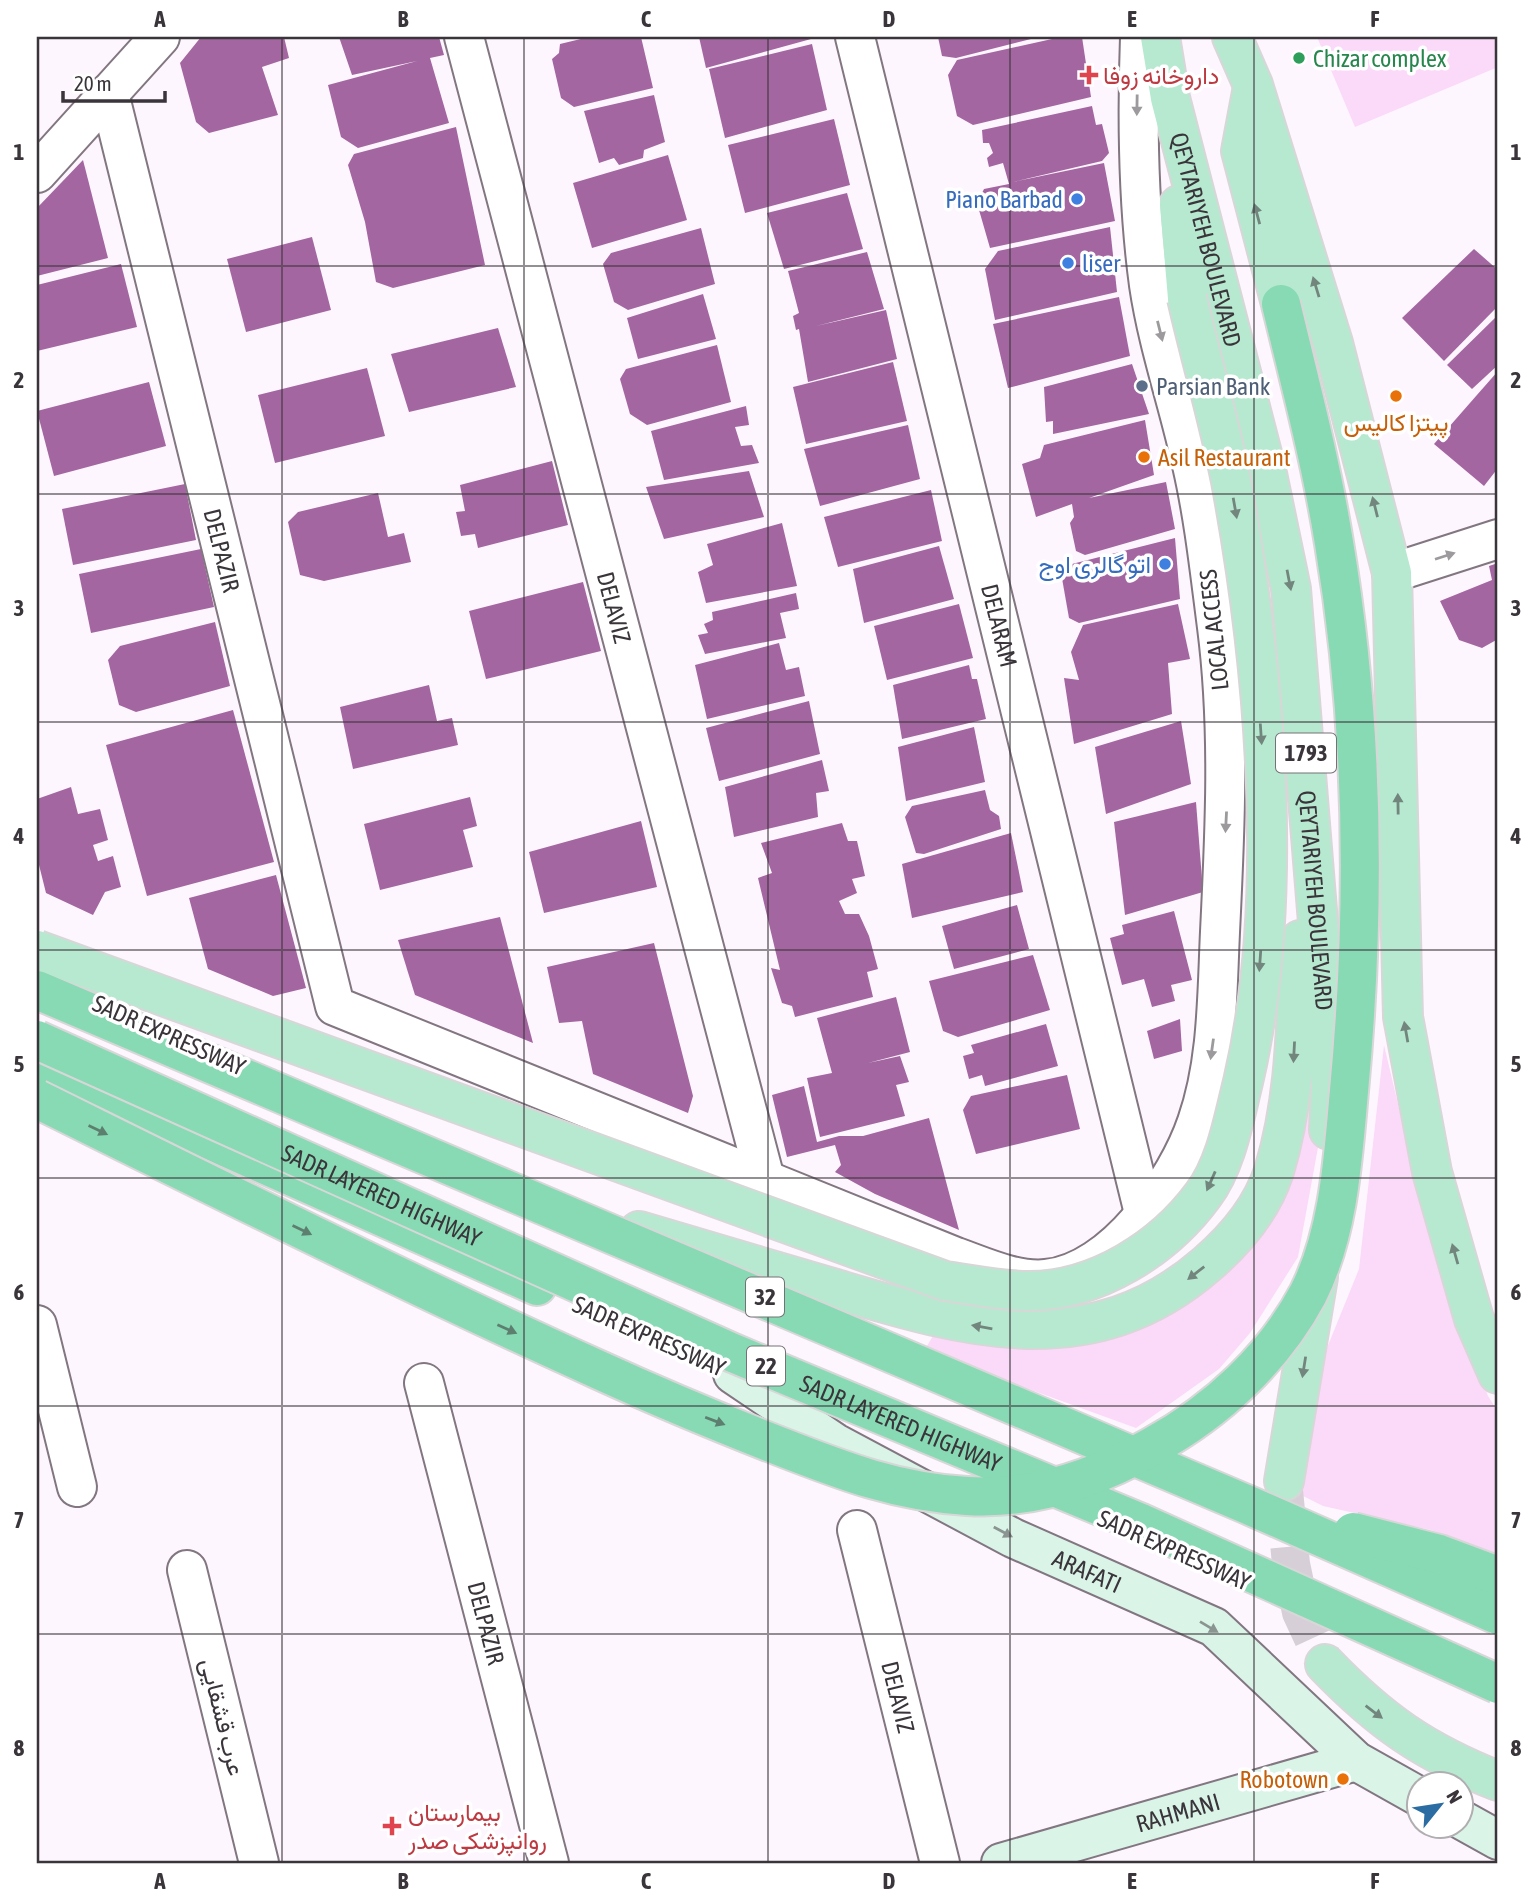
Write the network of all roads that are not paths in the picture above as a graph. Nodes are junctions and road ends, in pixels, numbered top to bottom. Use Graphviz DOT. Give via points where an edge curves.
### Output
graph roads {
  1 [pos="160,37"];
  2 [pos="464,37"];
  3 [pos="855,37"];
  4 [pos="1140,37"];
  5 [pos="1160,37"];
  6 [pos="1232,37"];
  7 [pos="1253,85"];
  8 [pos="109,93"];
  9 [pos="1170,98"];
  10 [pos="37,171"];
  11 [pos="1281,304"];
  12 [pos="1498,539"];
  13 [pos="1392,573"];
  14 [pos="1309,788"];
  15 [pos="37,950"];
  16 [pos="37,975"];
  17 [pos="37,990"];
  18 [pos="335,1006"];
  19 [pos="37,1040"];
  20 [pos="37,1062"];
  21 [pos="37,1099"];
  22 [pos="765,1180"];
  23 [pos="537,1201"];
  24 [pos="1144,1213"];
  25 [pos="1474,1319"];
  26 [pos="37,1325"];
  27 [pos="1498,1353"];
  28 [pos="733,1374"];
  29 [pos="1498,1374"];
  30 [pos="424,1383"];
  31 [pos="46,1399"];
  32 [pos="1283,1481"];
  33 [pos="77,1487"];
  34 [pos="1246,1504"];
  35 [pos="857,1530"];
  36 [pos="187,1570"];
  37 [pos="1498,1576"];
  38 [pos="1498,1604"];
  39 [pos="1498,1615"];
  40 [pos="1325,1664"];
  41 [pos="1481,1677"];
  42 [pos="1498,1695"];
  43 [pos="1356,1761"];
  44 [pos="1498,1781"];
  45 [pos="1406,1790"];
  46 [pos="1476,1828"];
  47 [pos="1498,1840"];
  48 [pos="259,1863"];
  49 [pos="549,1863"];
  50 [pos="940,1863"];
  51 [pos="1001,1863"];
  1 -- 8 [label="street"];
  2 -- 22 [label="street, DELAVIZ"];
  3 -- 24 [label="street, DELARAM"];
  4 -- 24 [label="street, LOCAL ACCESS, one-way" via="1137,113 1149,286 1195,482 1217,630 1227,799 1215,1026 1207,1084 1176,1170"];
  5 -- 9 [label="main road, QEYTARIYEH BOULEVARD / 1793"];
  6 -- 7 [label="main road"];
  11 -- 7 [label="main road, one-way" via="1241,151"];
  13 -- 7 [label="main road, one-way" via="1334,343"];
  8 -- 10 [label="street"];
  8 -- 18 [label="street, DELPAZIR"];
  9 -- 14 [label="main road, QEYTARIYEH BOULEVARD / 1793, one-way" via="1266,468 1288,576"];
  9 -- 15 [label="main road, one-way, bridge" via="1187,298 1230,477 1252,604 1265,797 1265,891 1256,1027 1222,1156 1206,1192 1186,1218 1135,1258 1060,1289 1030,1291 945,1281"];
  21 -- 11 [label="highway, one-way, bridge" via="436,1296 696,1414 866,1480 969,1496 1046,1489 1099,1475 1167,1438 1255,1368 1311,1288 1335,1216 1347,1112 1357,1000 1357,742 1334,544"];
  13 -- 12 [label="street, one-way"];
  25 -- 13 [label="main road, one-way" via="1432,1172 1403,1017"];
  14 -- 23 [label="main road, one-way" via="1291,1102 1273,1173 1247,1224 1224,1249 1165,1296 1128,1314 1073,1328 1002,1330 926,1316"];
  14 -- 32 [label="main road, QEYTARIYEH BOULEVARD / 1793, one-way" via="1331,1083 1325,1231"];
  16 -- 23 [label="highway, SADR EXPRESSWAY / 32"];
  17 -- 34 [label="highway, 22, bridge"];
  18 -- 22 [label="street, LOCAL ACCESS"];
  19 -- 41 [label="highway, SADR LAYERED HIGHWAY / 22, bridge" via="733,1353 1141,1523"];
  20 -- 28 [label="highway, SADR EXPRESSWAY"];
  22 -- 24 [label="street, LOCAL ACCESS" via="956,1258 1021,1278 1046,1279 1084,1267 1126,1235"];
  23 -- 38 [label="highway, SADR EXPRESSWAY / 32"];
  25 -- 27 [label="street"];
  25 -- 29 [label="main road"];
  26 -- 31 [label="street"];
  28 -- 42 [label="highway, SADR EXPRESSWAY" via="1110,1520"];
  28 -- 43 [label="main road, ARAFATI, one-way" via="835,1443 1013,1538 1213,1628"];
  30 -- 49 [label="street, DELPAZIR"];
  31 -- 33 [label="street"];
  34 -- 37 [label="highway, bridge" via="1439,1554"];
  34 -- 39 [label="highway, 22, bridge"];
  35 -- 50 [label="street, DELAVIZ"];
  36 -- 48 [label="street, عرب قشقایی"];
  40 -- 44 [label="main road, one-way" via="1367,1707 1421,1746"];
  41 -- 42 [label="highway, SADR LAYERED HIGHWAY, bridge"];
  43 -- 45 [label="main road, ARAFATI"];
  43 -- 51 [label="main road, RAHMANI"];
  46 -- 47 [label="main road"];
}
